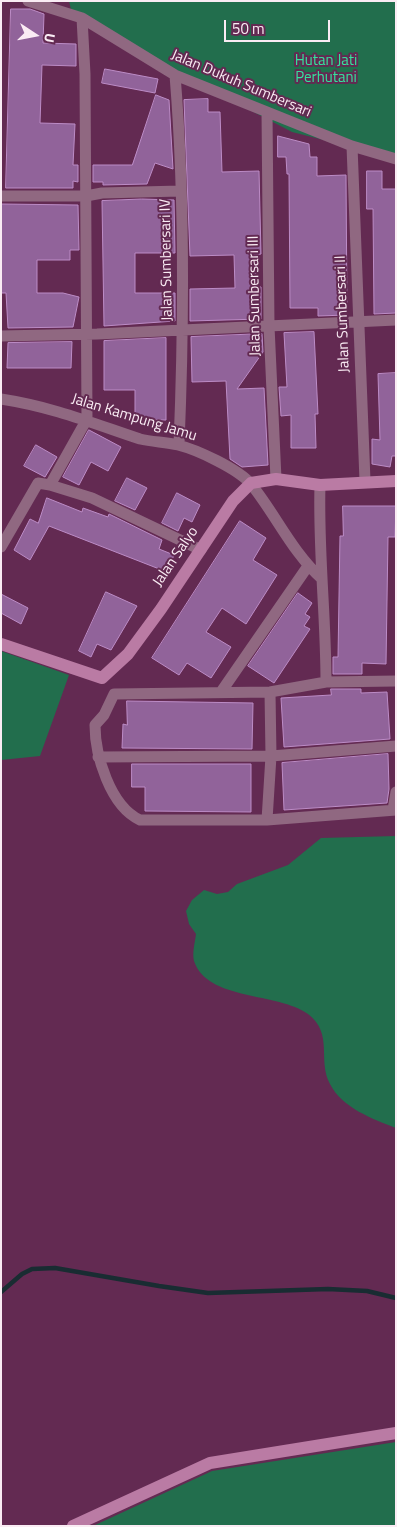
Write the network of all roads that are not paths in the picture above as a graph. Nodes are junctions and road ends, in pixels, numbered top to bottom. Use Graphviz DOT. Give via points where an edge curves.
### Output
graph roads {
  1 [pos="28,1"];
  2 [pos="82,18"];
  3 [pos="175,75"];
  4 [pos="267,112"];
  5 [pos="352,146"];
  6 [pos="396,159"];
  7 [pos="180,191"];
  8 [pos="1,196"];
  9 [pos="86,196"];
  10 [pos="396,320"];
  11 [pos="359,322"];
  12 [pos="269,326"];
  13 [pos="183,329"];
  14 [pos="86,334"];
  15 [pos="1,336"];
  16 [pos="1,399"];
  17 [pos="87,419"];
  18 [pos="179,445"];
  19 [pos="276,479"];
  20 [pos="364,481"];
  21 [pos="396,481"];
  22 [pos="251,483"];
  23 [pos="50,485"];
  24 [pos="320,485"];
  25 [pos="2,545"];
  26 [pos="201,550"];
  27 [pos="308,566"];
  28 [pos="322,579"];
  29 [pos="1,644"];
  30 [pos="102,678"];
  31 [pos="396,680"];
  32 [pos="326,682"];
  33 [pos="221,692"];
  34 [pos="270,692"];
  35 [pos="114,694"];
  36 [pos="396,746"];
  37 [pos="271,756"];
  38 [pos="98,757"];
  39 [pos="396,792"];
  40 [pos="394,810"];
  41 [pos="267,820"];
  42 [pos="396,1433"];
  43 [pos="73,1526"];
  1 -- 2 [label="street, Jalan Dukuh Sumbersari"];
  2 -- 3 [label="street, Jalan Dukuh Sumbersari"];
  2 -- 9 [label="street"];
  3 -- 4 [label="street, Jalan Dukuh Sumbersari"];
  3 -- 7 [label="street, Jalan Sumbersari IV"];
  4 -- 5 [label="street, Jalan Dukuh Sumbersari"];
  4 -- 12 [label="street, Jalan Sumbersari III"];
  5 -- 6 [label="street, Jalan Dukuh Sumbersari"];
  5 -- 11 [label="street, Jalan Sumbersari II"];
  7 -- 9 [label="street"];
  7 -- 13 [label="street, Jalan Sumbersari IV"];
  8 -- 9 [label="street"];
  9 -- 14 [label="street"];
  10 -- 11 [label="street"];
  11 -- 12 [label="street"];
  11 -- 20 [label="street, Jalan Sumbersari II"];
  12 -- 13 [label="street"];
  12 -- 19 [label="street, Jalan Sumbersari III"];
  13 -- 14 [label="street"];
  13 -- 18 [label="street, Jalan Sumbersari IV"];
  14 -- 15 [label="street"];
  14 -- 17 [label="street"];
  16 -- 17 [label="street, Jalan Kampung Jamu" via="35,404"];
  17 -- 18 [label="street, Jalan Kampung Jamu" via="143,439"];
  17 -- 23 [label="street"];
  18 -- 22 [label="street, Jalan Kampung Jamu" via="216,459"];
  19 -- 22 [label="street"];
  19 -- 24 [label="street"];
  20 -- 21 [label="street"];
  20 -- 24 [label="street"];
  22 -- 26 [label="street, Jalan Salyo" via="233,500"];
  22 -- 27 [label="street"];
  23 -- 25 [label="street" via="38,483"];
  23 -- 26 [label="street" via="92,498"];
  24 -- 28 [label="street"];
  26 -- 30 [label="street, Jalan Salyo" via="128,654"];
  27 -- 28 [label="street"];
  27 -- 33 [label="street"];
  28 -- 32 [label="street"];
  29 -- 30 [label="street"];
  30 -- 35 [label="street"];
  31 -- 32 [label="street"];
  32 -- 34 [label="street"];
  33 -- 34 [label="street"];
  33 -- 35 [label="street"];
  34 -- 37 [label="street"];
  35 -- 38 [label="street" via="95,725"];
  36 -- 37 [label="street"];
  37 -- 38 [label="street"];
  37 -- 41 [label="street"];
  38 -- 41 [label="street" via="119,803 140,820"];
  39 -- 40 [label="street"];
  40 -- 41 [label="street"];
  42 -- 43 [label="street" via="210,1463"];
}
